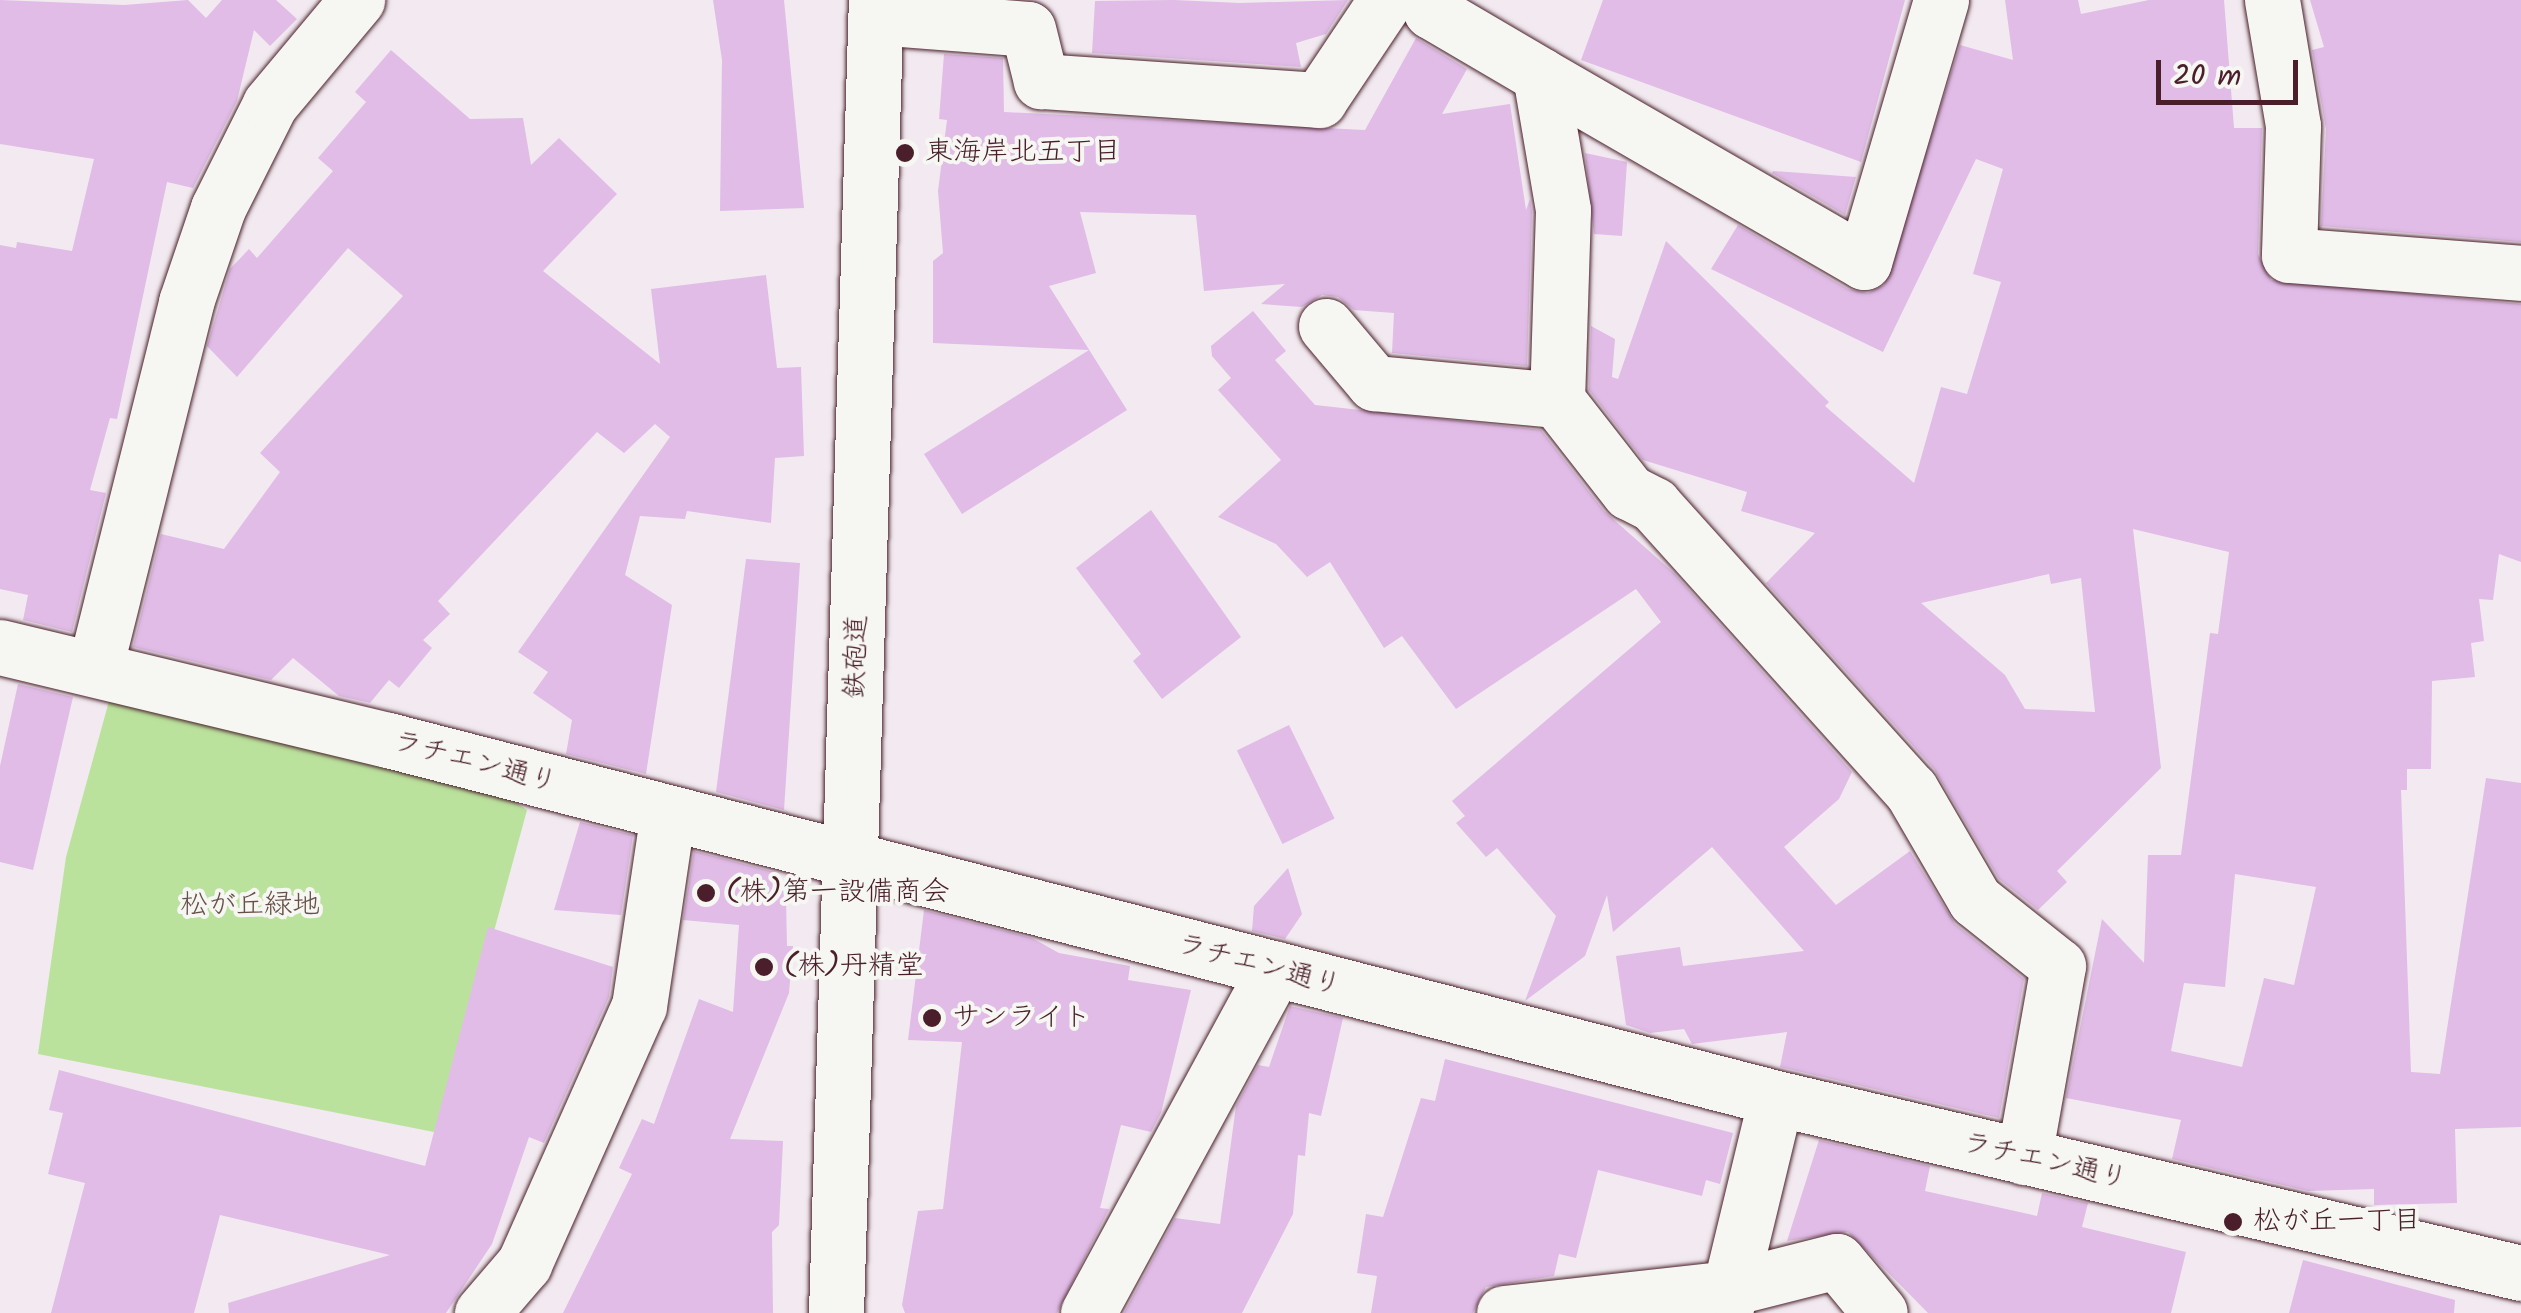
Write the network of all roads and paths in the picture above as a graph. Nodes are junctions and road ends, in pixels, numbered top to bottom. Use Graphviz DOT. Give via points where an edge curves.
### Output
graph roads {
  1 [pos="358,0"];
  2 [pos="1386,0"];
  3 [pos="1426,0"];
  4 [pos="1942,0"];
  5 [pos="2272,0"];
  6 [pos="876,8"];
  7 [pos="1540,76"];
  8 [pos="2521,272"];
  9 [pos="1326,326"];
  10 [pos="1557,400"];
  11 [pos="0,647"];
  12 [pos="95,668"];
  13 [pos="668,813"];
  14 [pos="850,860"];
  15 [pos="1275,970"];
  16 [pos="1776,1098"];
  17 [pos="2024,1156"];
  18 [pos="2521,1273"];
  19 [pos="1727,1301"];
  20 [pos="482,1313"];
  21 [pos="836,1313"];
  22 [pos="1088,1313"];
  23 [pos="1504,1313"];
  24 [pos="1880,1313"];
  1 -- 12 [label="street" via="270,104 218,208 186,302"];
  2 -- 6 [label="street" via="1319,100 1041,81 1028,28"];
  3 -- 7 [label="street" via="1430,11"];
  4 -- 7 [label="street" via="1864,262"];
  5 -- 8 [label="street" via="2293,126 2289,255"];
  6 -- 14 [label="street, 鉄砲道"];
  7 -- 10 [label="street" via="1563,210"];
  9 -- 10 [label="street" via="1374,384"];
  10 -- 17 [label="street" via="1629,492 1654,504 1911,790 1975,900 2058,966"];
  11 -- 12 [label="street, ラチエン通り"];
  12 -- 13 [label="street, ラチエン通り"];
  13 -- 14 [label="street, ラチエン通り"];
  13 -- 20 [label="street" via="639,1006 524,1264"];
  14 -- 15 [label="street, ラチエン通り"];
  14 -- 21 [label="street, 鉄砲道"];
  15 -- 16 [label="street, ラチエン通り"];
  15 -- 22 [label="street"];
  16 -- 17 [label="street, ラチエン通り"];
  16 -- 19 [label="street"];
  17 -- 18 [label="street, ラチエン通り"];
  19 -- 23 [label="street"];
  19 -- 24 [label="street" via="1837,1261"];
}
